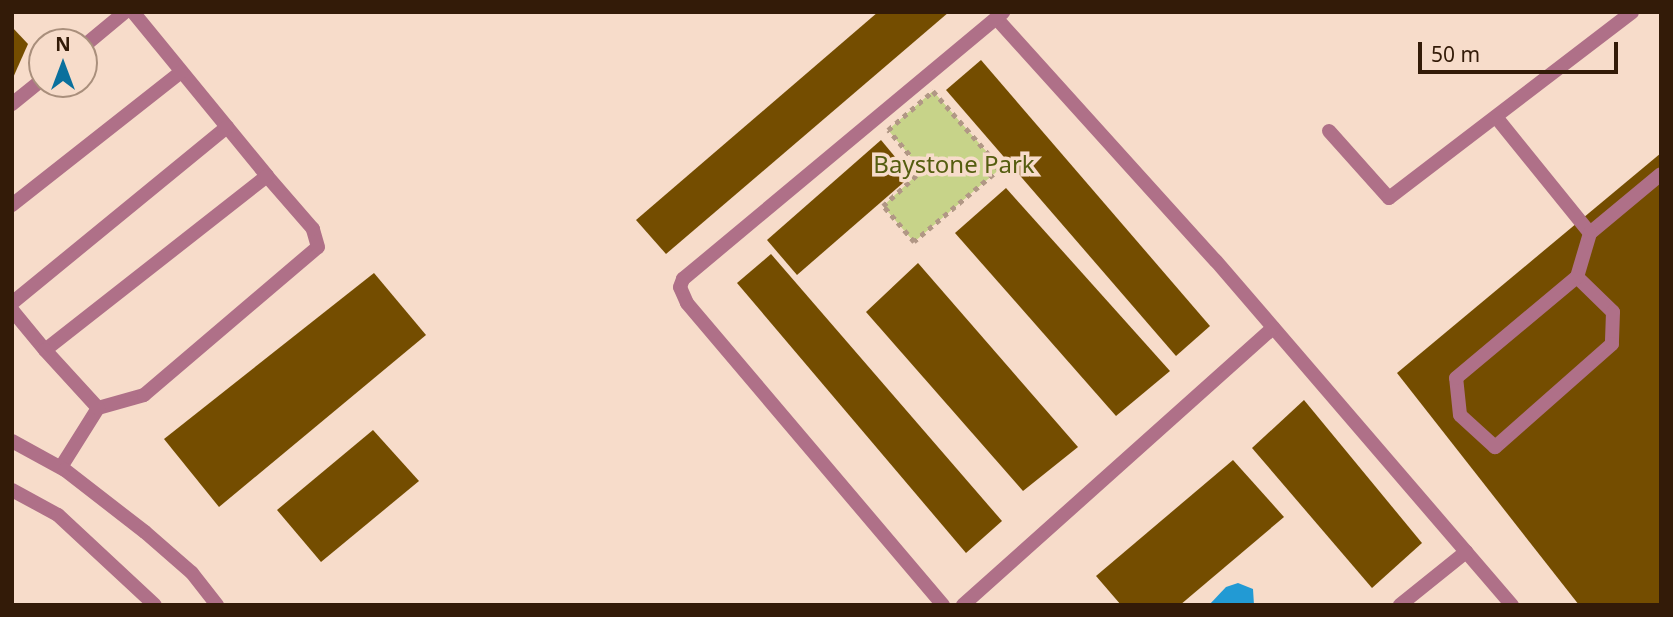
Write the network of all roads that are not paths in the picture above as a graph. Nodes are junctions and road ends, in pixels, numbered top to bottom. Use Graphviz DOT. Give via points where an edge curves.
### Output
graph roads {
  1 [pos="125,12"];
  2 [pos="133,12"];
  3 [pos="1632,12"];
  4 [pos="1000,16"];
  5 [pos="98,34"];
  6 [pos="181,72"];
  7 [pos="28,91"];
  8 [pos="12,104"];
  9 [pos="1496,117"];
  10 [pos="227,127"];
  11 [pos="1329,131"];
  12 [pos="1661,174"];
  13 [pos="267,176"];
  14 [pos="12,205"];
  15 [pos="1590,233"];
  16 [pos="1577,277"];
  17 [pos="12,303"];
  18 [pos="12,310"];
  19 [pos="1273,328"];
  20 [pos="46,350"];
  21 [pos="98,408"];
  22 [pos="12,441"];
  23 [pos="61,467"];
  24 [pos="12,490"];
  25 [pos="1466,552"];
  26 [pos="155,605"];
  27 [pos="217,605"];
  28 [pos="943,605"];
  29 [pos="963,605"];
  30 [pos="1400,605"];
  31 [pos="1512,605"];
  1 -- 5 [label="street"];
  2 -- 6 [label="street"];
  3 -- 9 [label="street"];
  4 -- 19 [label="street"];
  4 -- 28 [label="street" via="683,279 680,287 687,303"];
  6 -- 10 [label="street"];
  6 -- 14 [label="street"];
  7 -- 8 [label="street"];
  9 -- 11 [label="street" via="1389,198"];
  9 -- 15 [label="street"];
  10 -- 13 [label="street"];
  10 -- 17 [label="street"];
  12 -- 15 [label="street"];
  13 -- 20 [label="street"];
  13 -- 21 [label="street" via="313,229 318,247 144,395"];
  15 -- 16 [label="street"];
  16 -- 16 [label="street" via="1456,378 1460,415 1495,447 1612,344 1613,312"];
  18 -- 20 [label="street"];
  19 -- 25 [label="street"];
  19 -- 29 [label="street"];
  20 -- 21 [label="street"];
  21 -- 23 [label="street"];
  22 -- 23 [label="street"];
  23 -- 27 [label="street" via="155,540 192,573"];
  24 -- 26 [label="street" via="58,515"];
  25 -- 30 [label="street"];
  25 -- 31 [label="street"];
}
